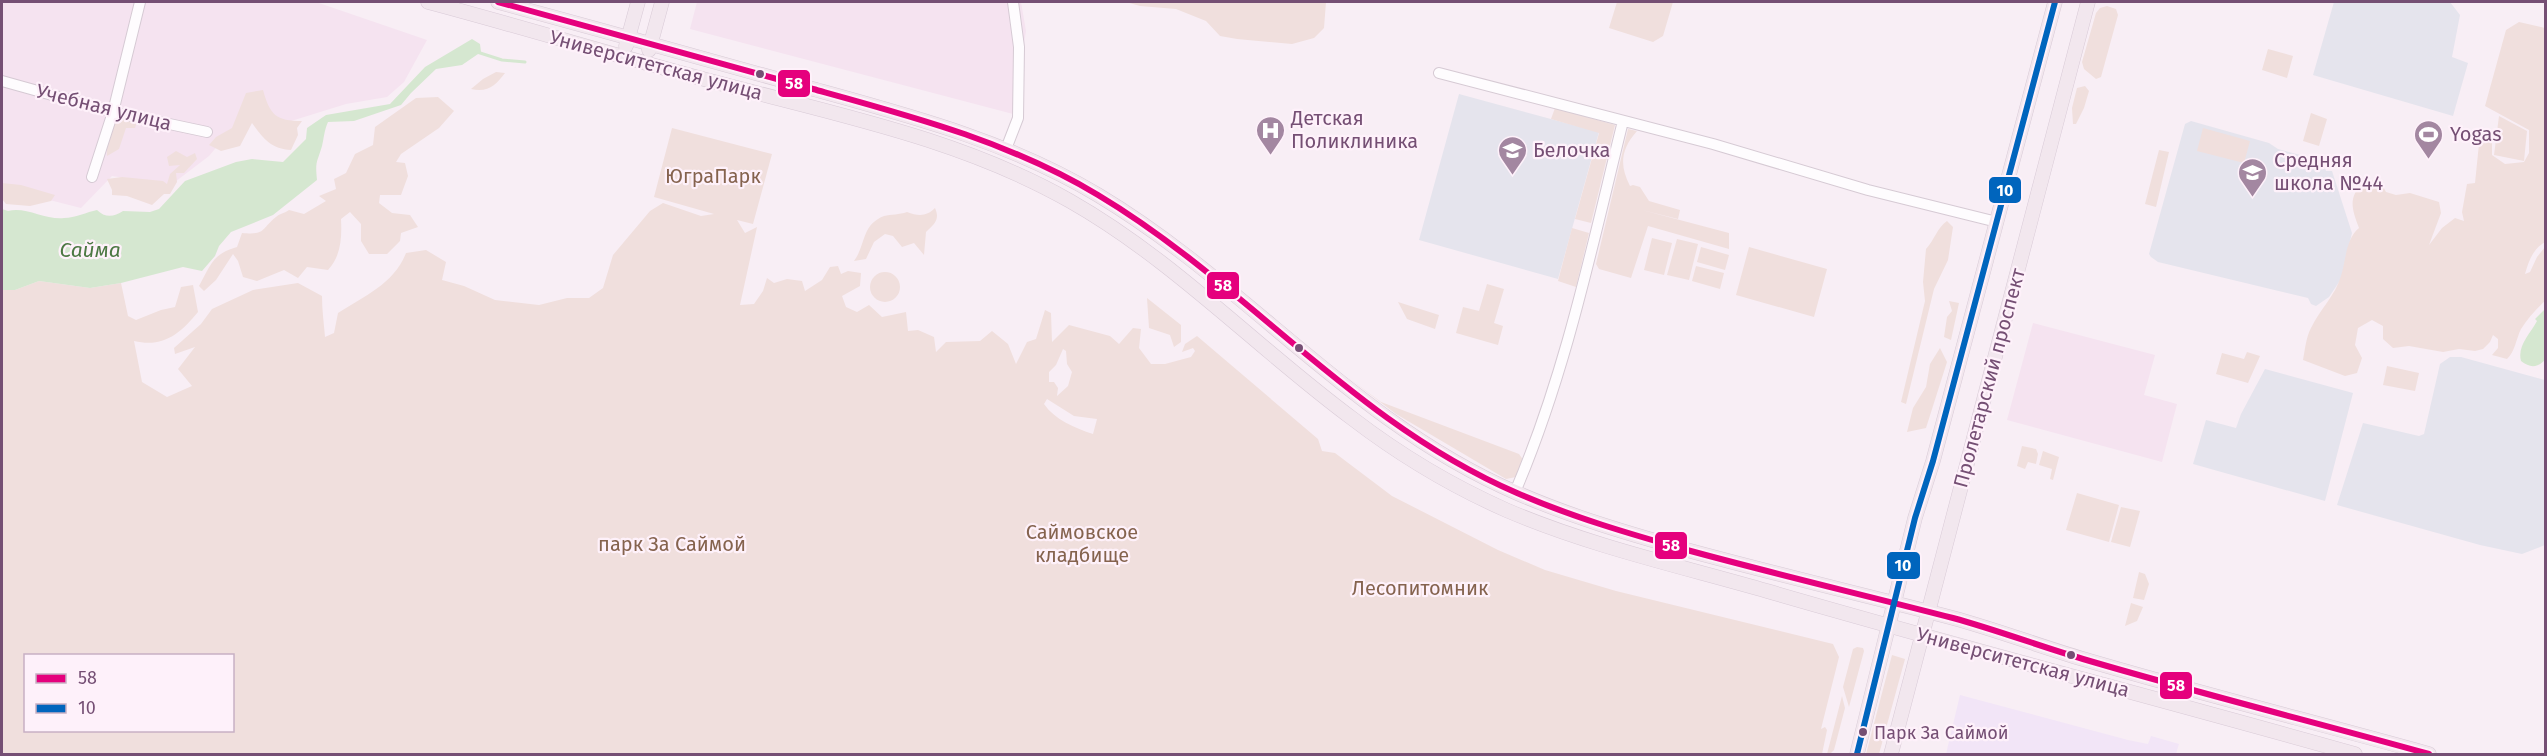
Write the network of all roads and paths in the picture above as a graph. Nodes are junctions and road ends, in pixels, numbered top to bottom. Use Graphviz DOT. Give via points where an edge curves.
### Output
graph roads {
  1 [pos="140,2"];
  2 [pos="428,2"];
  3 [pos="498,2"];
  4 [pos="638,2"];
  5 [pos="662,2"];
  6 [pos="1012,2"];
  7 [pos="2055,2"];
  8 [pos="2088,2"];
  9 [pos="627,37"];
  10 [pos="651,44"];
  11 [pos="623,56"];
  12 [pos="645,63"];
  13 [pos="1439,73"];
  14 [pos="2,81"];
  15 [pos="113,112"];
  16 [pos="1623,121"];
  17 [pos="207,132"];
  18 [pos="1006,149"];
  19 [pos="92,177"];
  20 [pos="1997,222"];
  21 [pos="1515,492"];
  22 [pos="1894,604"];
  23 [pos="1927,612"];
  24 [pos="1889,626"];
  25 [pos="1922,635"];
  26 [pos="1857,754"];
  27 [pos="1891,754"];
  28 [pos="2355,754"];
  29 [pos="2429,754"];
  1 -- 15 [label="street"];
  2 -- 11 [label="main road, Университетская улица"];
  3 -- 9 [label="main road, Университетская улица"];
  4 -- 9 [label="main road"];
  5 -- 10 [label="main road"];
  6 -- 18 [label="street" via="1019,47 1018,118"];
  7 -- 20 [label="main road, Пролетарский проспект"];
  8 -- 23 [label="main road, Пролетарский проспект"];
  9 -- 10 [label="main road, Университетская улица"];
  9 -- 11 [label="main road"];
  10 -- 12 [label="main road"];
  10 -- 18 [label="main road, Университетская улица" via="890,110"];
  11 -- 12 [label="main road, Университетская улица"];
  12 -- 24 [label="main road, Университетская улица" via="927,141 1042,185 1105,222 1167,267 1359,424 1467,491 1510,511 1601,543"];
  13 -- 16 [label="street"];
  14 -- 15 [label="street, Учебная улица"];
  15 -- 17 [label="street, Учебная улица"];
  15 -- 19 [label="street"];
  16 -- 20 [label="street"];
  16 -- 21 [label="street" via="1587,274 1542,427"];
  18 -- 21 [label="main road, Университетская улица" via="1073,181 1125,212 1405,432 1460,466"];
  20 -- 22 [label="main road, Пролетарский проспект"];
  21 -- 22 [label="main road, Университетская улица" via="1636,536"];
  22 -- 23 [label="main road, Университетская улица"];
  22 -- 24 [label="main road, Пролетарский проспект"];
  23 -- 25 [label="main road, Пролетарский проспект"];
  23 -- 29 [label="main road, Университетская улица"];
  24 -- 25 [label="main road, Университетская улица"];
  24 -- 26 [label="main road, Пролетарский проспект"];
  25 -- 27 [label="main road, Пролетарский проспект"];
  25 -- 28 [label="main road, Университетская улица"];
}
